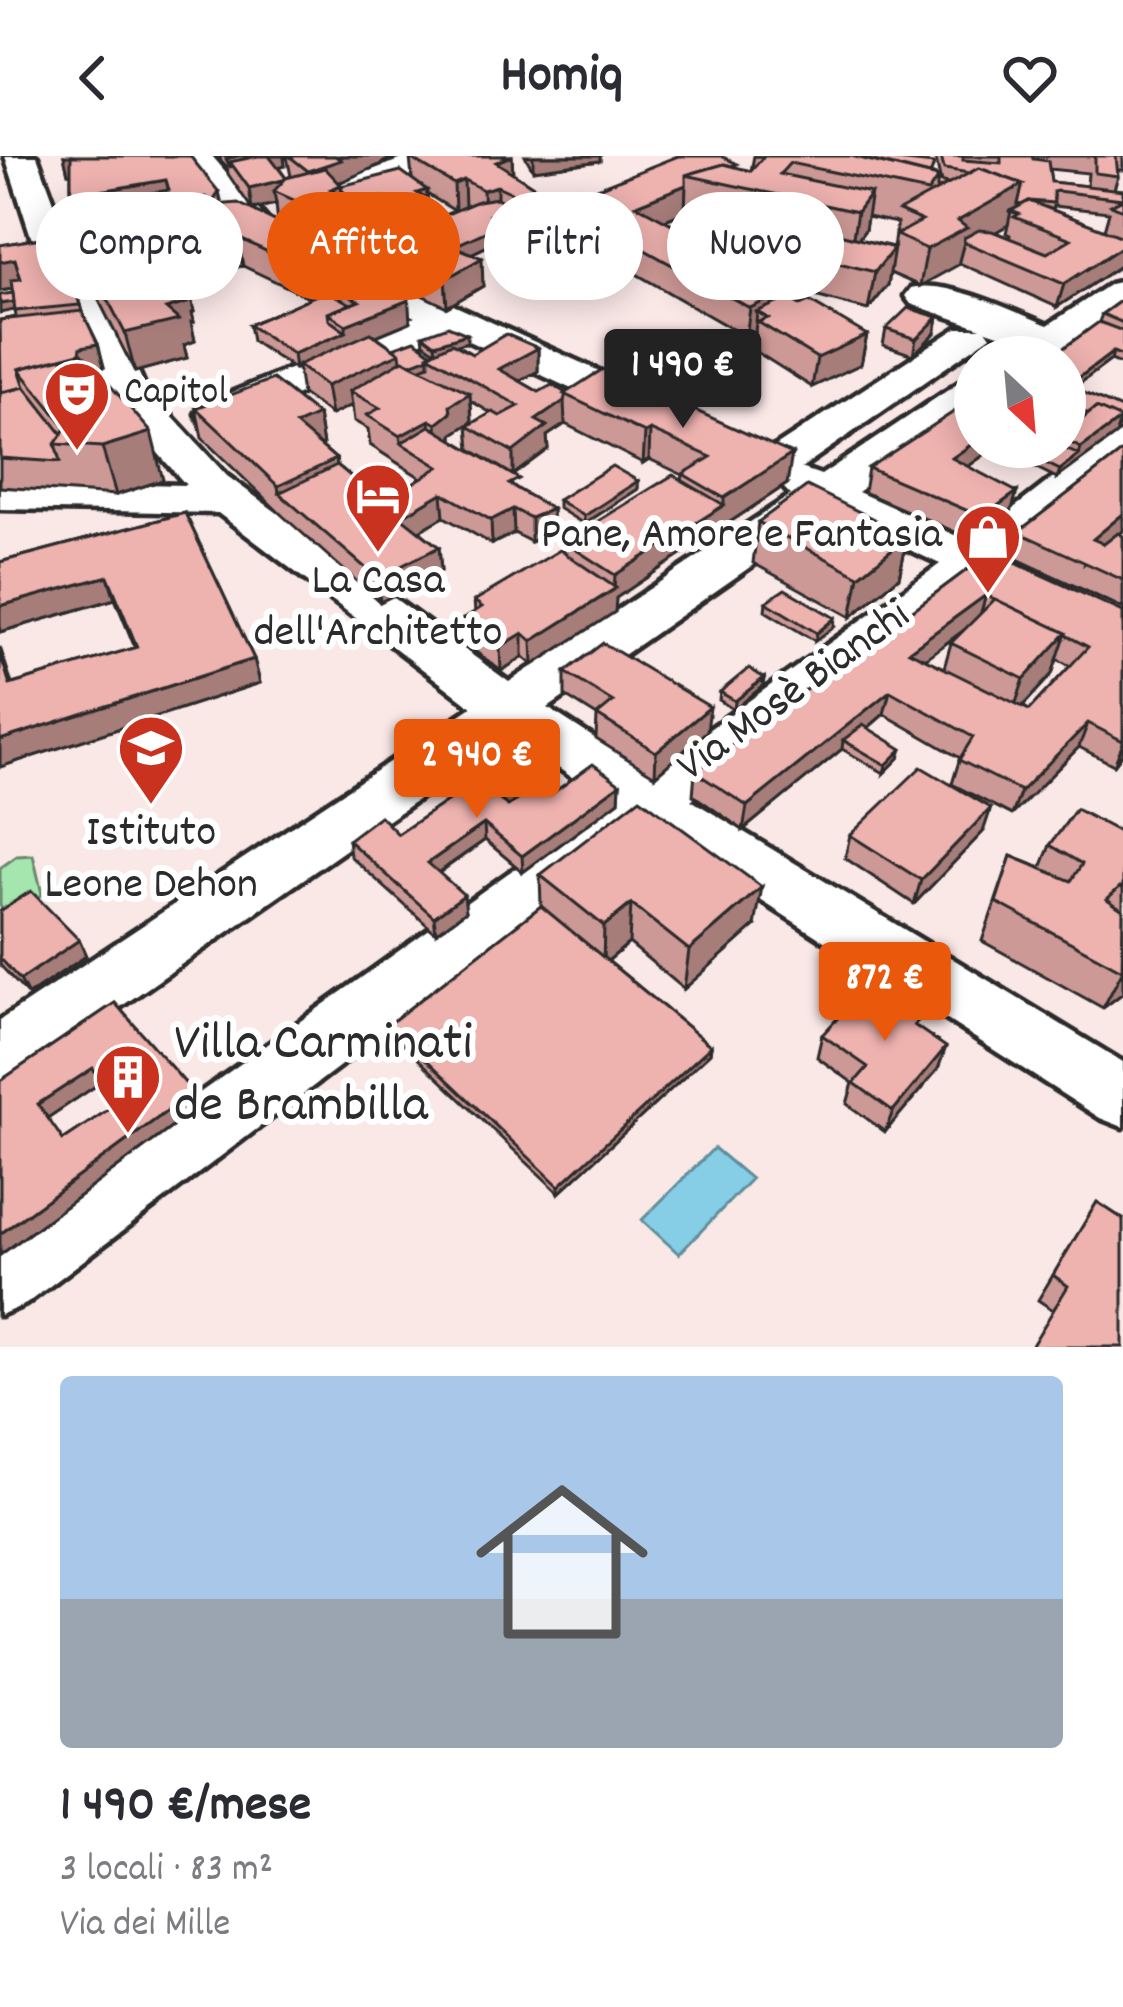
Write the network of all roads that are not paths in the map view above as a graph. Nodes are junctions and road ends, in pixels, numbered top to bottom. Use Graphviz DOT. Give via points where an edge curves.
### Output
graph roads {
  1 [pos="21,156"];
  2 [pos="194,156"];
  3 [pos="459,156"];
  4 [pos="444,157"];
  5 [pos="52,192"];
  6 [pos="204,192"];
  7 [pos="243,217"];
  8 [pos="243,231"];
  9 [pos="36,264"];
  10 [pos="0,271"];
  11 [pos="1123,292"];
  12 [pos="924,296"];
  13 [pos="85,300"];
  14 [pos="442,319"];
  15 [pos="1020,336"];
  16 [pos="1057,336"];
  17 [pos="954,346"];
  18 [pos="954,405"];
  19 [pos="693,430"];
  20 [pos="165,436"];
  21 [pos="1123,444"];
  22 [pos="823,493"];
  23 [pos="0,495"];
  24 [pos="228,499"];
  25 [pos="972,562"];
  26 [pos="1123,630"];
  27 [pos="509,708"];
  28 [pos="647,800"];
  29 [pos="0,1055"];
  30 [pos="1123,1097"];
  31 [pos="0,1279"];
  1 -- 5 [label="street"];
  2 -- 6 [label="street"];
  3 -- 4 [label="street"];
  4 -- 7 [label="street"];
  8 -- 14 [label="street"];
  9 -- 10 [label="street"];
  11 -- 16 [label="street"];
  12 -- 15 [label="street" via="979,311"];
  13 -- 20 [label="street" via="124,376 106,384"];
  14 -- 19 [label="street"];
  14 -- 20 [label="street"];
  17 -- 22 [label="street" via="752,459"];
  18 -- 22 [label="street"];
  20 -- 24 [label="street"];
  21 -- 25 [label="street, Via Mosè Bianchi"];
  22 -- 25 [label="street"];
  22 -- 27 [label="street"];
  23 -- 24 [label="street"];
  24 -- 27 [label="street"];
  25 -- 26 [label="street"];
  25 -- 28 [label="street, Via Mosè Bianchi"];
  27 -- 28 [label="street"];
  27 -- 29 [label="street"];
  28 -- 30 [label="street"];
  28 -- 31 [label="street, Via Mosè Bianchi"];
}
